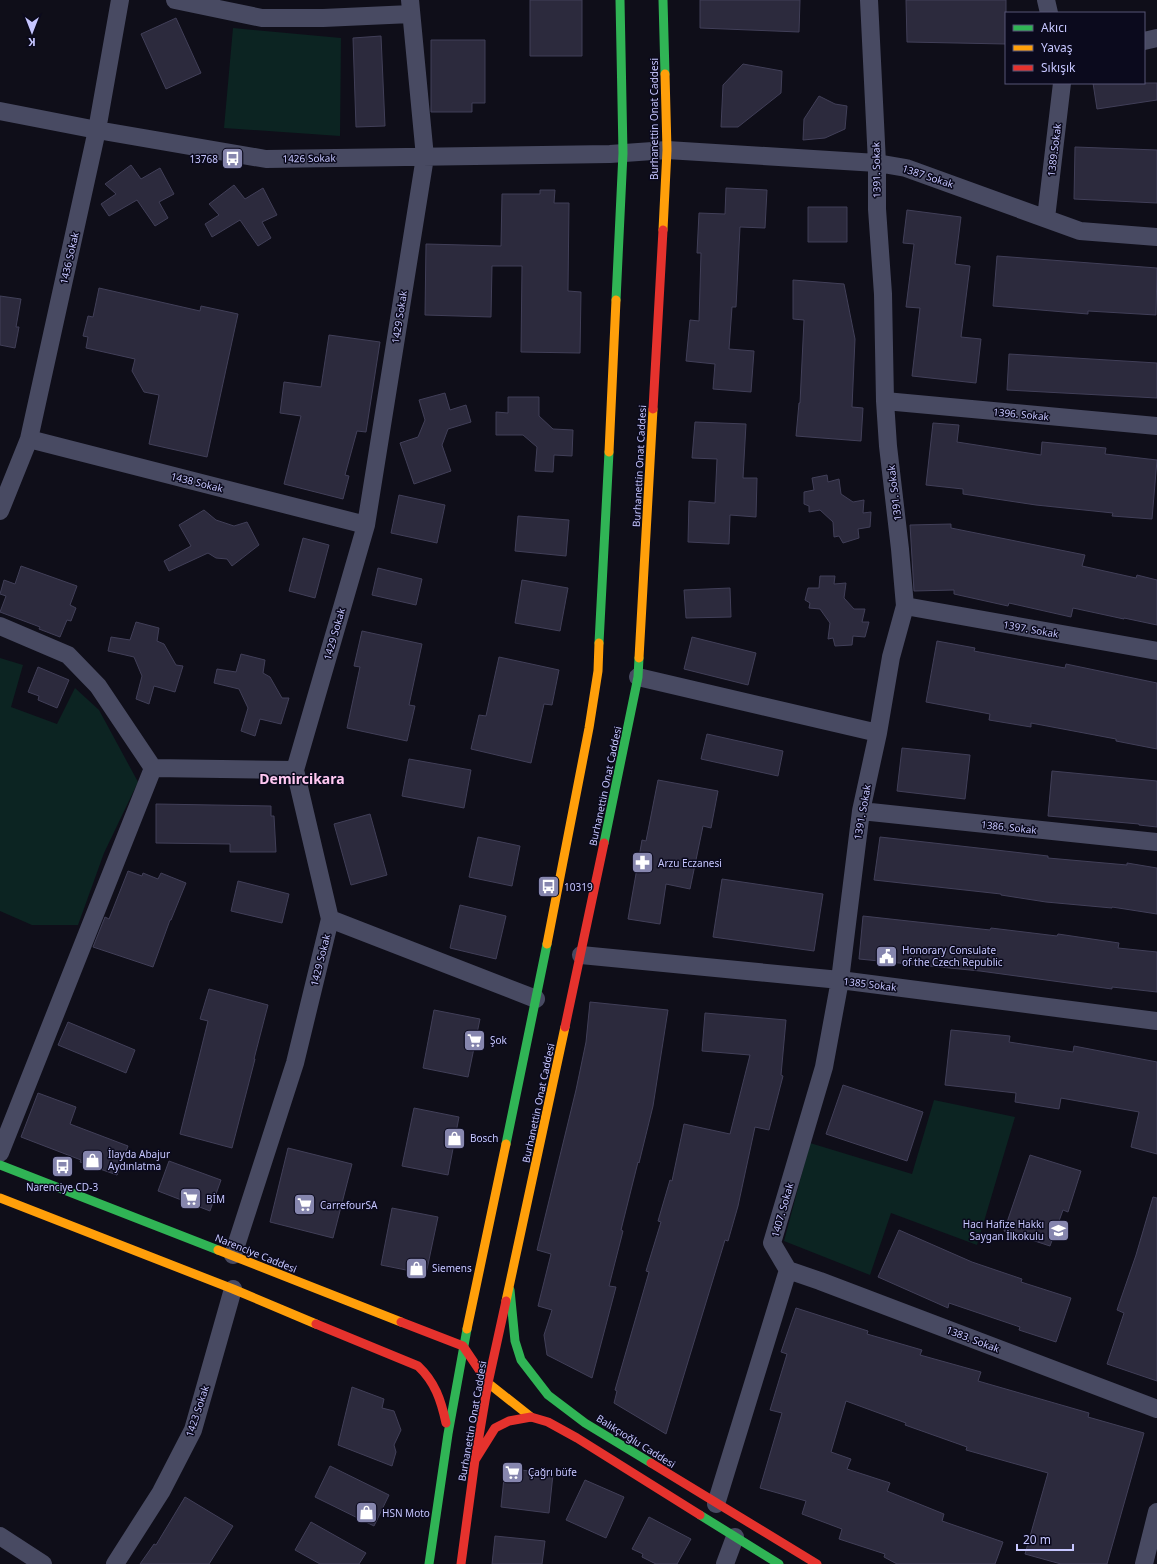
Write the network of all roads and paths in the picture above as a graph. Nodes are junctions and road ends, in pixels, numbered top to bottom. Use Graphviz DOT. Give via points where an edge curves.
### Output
graph roads {
  1 [pos="120,0"];
  2 [pos="174,0"];
  3 [pos="620,0"];
  4 [pos="663,0"];
  5 [pos="869,0"];
  6 [pos="1046,0"];
  7 [pos="411,7"];
  8 [pos="1049,12"];
  9 [pos="1157,38"];
  10 [pos="1145,41"];
  11 [pos="1062,84"];
  12 [pos="0,111"];
  13 [pos="97,130"];
  14 [pos="667,150"];
  15 [pos="623,153"];
  16 [pos="425,157"];
  17 [pos="877,163"];
  18 [pos="1046,218"];
  19 [pos="1157,236"];
  20 [pos="885,402"];
  21 [pos="1157,426"];
  22 [pos="29,438"];
  23 [pos="0,511"];
  24 [pos="366,525"];
  25 [pos="904,606"];
  26 [pos="0,626"];
  27 [pos="1157,651"];
  28 [pos="638,677"];
  29 [pos="878,733"];
  30 [pos="153,768"];
  31 [pos="296,770"];
  32 [pos="861,811"];
  33 [pos="1157,842"];
  34 [pos="330,919"];
  35 [pos="582,955"];
  36 [pos="840,980"];
  37 [pos="536,999"];
  38 [pos="1157,1021"];
  39 [pos="0,1153"];
  40 [pos="0,1165"];
  41 [pos="0,1198"];
  42 [pos="233,1255"];
  43 [pos="788,1270"];
  44 [pos="510,1287"];
  45 [pos="233,1289"];
  46 [pos="463,1346"];
  47 [pos="488,1383"];
  48 [pos="1157,1409"];
  49 [pos="531,1417"];
  50 [pos="448,1434"];
  51 [pos="476,1460"];
  52 [pos="716,1504"];
  53 [pos="1157,1512"];
  54 [pos="0,1536"];
  55 [pos="734,1537"];
  56 [pos="43,1564"];
  57 [pos="115,1564"];
  58 [pos="429,1564"];
  59 [pos="461,1564"];
  60 [pos="725,1564"];
  61 [pos="779,1564"];
  62 [pos="817,1564"];
  63 [pos="1144,1564"];
  1 -- 13 [label="street, 1436 Sokak"];
  2 -- 7 [label="street" via="262,18 323,18"];
  3 -- 15 [label="main road"];
  4 -- 14 [label="main road, Burhanettin Onat Caddesi"];
  5 -- 17 [label="street, 1391. Sokak"];
  6 -- 8 [label="street"];
  7 -- 16 [label="street, 1429 Sokak"];
  9 -- 10 [label="street"];
  11 -- 18 [label="street, 1389.Sokak"];
  12 -- 13 [label="street, 1426 Sokak"];
  13 -- 16 [label="street, 1426 Sokak" via="266,159"];
  13 -- 22 [label="street, 1436 Sokak"];
  14 -- 15 [label="street, 1426 Sokak"];
  14 -- 17 [label="street, 1387 Sokak"];
  14 -- 28 [label="main road, Burhanettin Onat Caddesi"];
  15 -- 16 [label="street, 1426 Sokak"];
  15 -- 37 [label="main road" via="598,671"];
  16 -- 24 [label="street, 1429 Sokak"];
  17 -- 18 [label="street, 1387 Sokak" via="906,168"];
  17 -- 20 [label="street, 1391. Sokak"];
  18 -- 19 [label="street, 1387 Sokak" via="1080,231"];
  20 -- 21 [label="street, 1396. Sokak"];
  20 -- 25 [label="street, 1391. Sokak"];
  22 -- 23 [label="street, 1436 Sokak"];
  22 -- 24 [label="street, 1438 Sokak"];
  24 -- 31 [label="street, 1429 Sokak"];
  25 -- 27 [label="street, 1397. Sokak"];
  25 -- 29 [label="street, 1391. Sokak" via="891,657"];
  26 -- 30 [label="street" via="68,655 98,686"];
  28 -- 29 [label="street"];
  28 -- 35 [label="main road, Burhanettin Onat Caddesi"];
  29 -- 32 [label="street, 1391. Sokak"];
  30 -- 31 [label="street"];
  30 -- 39 [label="street"];
  31 -- 34 [label="street, 1429 Sokak"];
  32 -- 33 [label="street, 1386. Sokak"];
  32 -- 36 [label="street, 1391. Sokak"];
  34 -- 37 [label="street"];
  34 -- 42 [label="street, 1429 Sokak" via="295,1063"];
  35 -- 36 [label="street, 1385 Sokak"];
  35 -- 44 [label="main road, Burhanettin Onat Caddesi"];
  36 -- 38 [label="street, 1385 Sokak"];
  36 -- 43 [label="street, 1407. Sokak" via="824,1067 772,1243"];
  37 -- 46 [label="main road"];
  40 -- 42 [label="main road, Narenciye Caddesi"];
  41 -- 45 [label="main road"];
  42 -- 46 [label="main road, Narenciye Caddesi"];
  43 -- 48 [label="street, 1383. Sokak"];
  43 -- 52 [label="street"];
  44 -- 47 [label="main road, Burhanettin Onat Caddesi"];
  44 -- 52 [label="main road, Balıkçıoğlu Caddesi" via="515,1341 521,1360 548,1395 585,1423"];
  45 -- 50 [label="main road" via="418,1366 434,1383 441,1399"];
  45 -- 57 [label="street, 1423 Sokak" via="193,1430 161,1492"];
  46 -- 47 [label="main road"];
  46 -- 50 [label="main road"];
  47 -- 49 [label="main road"];
  47 -- 51 [label="main road, Burhanettin Onat Caddesi"];
  49 -- 51 [label="main road" via="510,1421 495,1428"];
  49 -- 55 [label="main road" via="548,1422 578,1438"];
  50 -- 58 [label="main road"];
  51 -- 59 [label="main road, Burhanettin Onat Caddesi"];
  52 -- 62 [label="main road, Balıkçıoğlu Caddesi"];
  53 -- 63 [label="street"];
  54 -- 56 [label="street"];
  55 -- 60 [label="street"];
  55 -- 61 [label="main road"];
}
